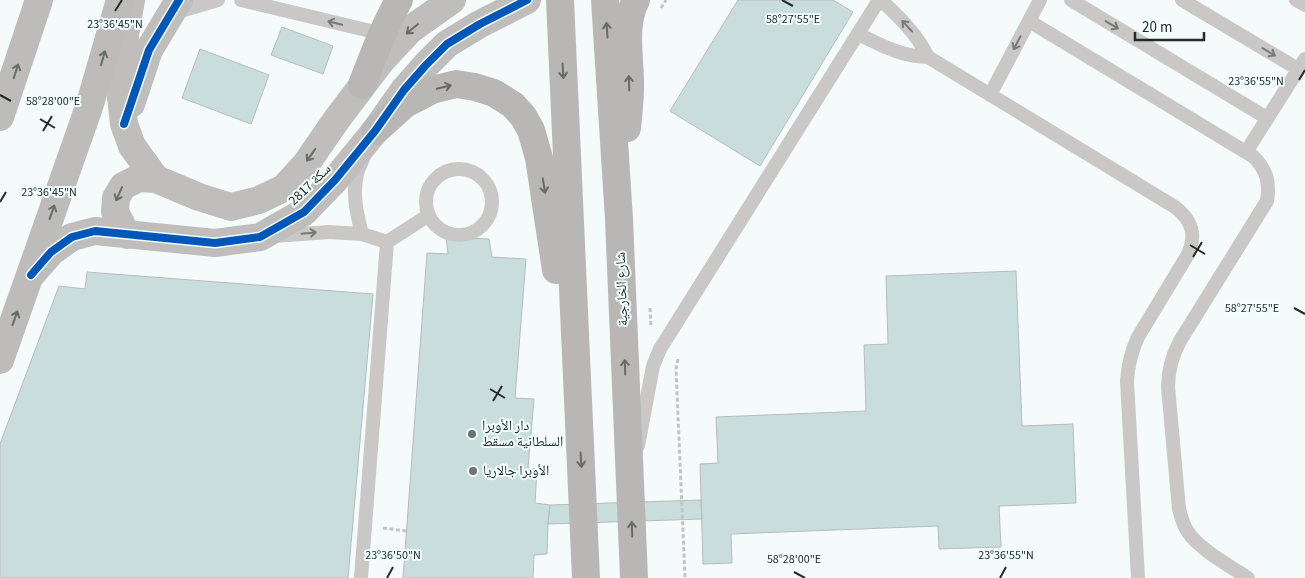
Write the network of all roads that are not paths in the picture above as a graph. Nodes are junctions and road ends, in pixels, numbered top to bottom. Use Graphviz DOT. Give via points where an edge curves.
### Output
graph roads {
  1 [pos="39,0"];
  2 [pos="120,0"];
  3 [pos="131,0"];
  4 [pos="218,0"];
  5 [pos="241,0"];
  6 [pos="399,0"];
  7 [pos="452,0"];
  8 [pos="527,0"];
  9 [pos="560,0"];
  10 [pos="604,0"];
  11 [pos="880,0"];
  12 [pos="1040,0"];
  13 [pos="1071,0"];
  14 [pos="1182,0"];
  15 [pos="1296,0"];
  16 [pos="647,5"];
  17 [pos="1305,5"];
  18 [pos="175,7"];
  19 [pos="1029,21"];
  20 [pos="383,34"];
  21 [pos="858,34"];
  22 [pos="928,57"];
  23 [pos="1302,64"];
  24 [pos="362,85"];
  25 [pos="990,95"];
  26 [pos="0,117"];
  27 [pos="1267,118"];
  28 [pos="124,124"];
  29 [pos="375,131"];
  30 [pos="1246,152"];
  31 [pos="156,179"];
  32 [pos="429,215"];
  33 [pos="619,219"];
  34 [pos="362,234"];
  35 [pos="127,235"];
  36 [pos="260,237"];
  37 [pos="387,242"];
  38 [pos="31,275"];
  39 [pos="0,360"];
  40 [pos="578,412"];
  41 [pos="630,486"];
  42 [pos="361,578"];
  43 [pos="586,578"];
  44 [pos="634,578"];
  45 [pos="1138,578"];
  46 [pos="1248,578"];
  26 -- 1 [label="highway, one-way"];
  38 -- 2 [label="highway, one-way" via="89,107"];
  3 -- 28 [label="street" via="121,97"];
  4 -- 18 [label="lane"];
  20 -- 5 [label="lane, one-way" via="284,7"];
  6 -- 20 [label="main road"];
  7 -- 24 [label="street, سكة 2817, one-way" via="411,29"];
  8 -- 29 [label="street, سكة 2817" via="447,44 404,90"];
  9 -- 40 [label="main road, one-way"];
  33 -- 10 [label="main road, شارع الخارجية, one-way"];
  11 -- 21 [label="lane"];
  22 -- 11 [label="lane, one-way" via="911,30"];
  12 -- 19 [label="lane"];
  13 -- 27 [label="lane, one-way"];
  14 -- 23 [label="lane, one-way"];
  15 -- 17 [label="lane"];
  33 -- 16 [label="main road, one-way" via="630,88 627,43 632,8"];
  18 -- 28 [label="street" via="149,50"];
  19 -- 25 [label="lane, one-way"];
  19 -- 30 [label="lane"];
  20 -- 24 [label="main road"];
  21 -- 22 [label="lane" via="900,53"];
  21 -- 41 [label="lane" via="660,348 653,366"];
  22 -- 25 [label="lane"];
  23 -- 27 [label="lane"];
  24 -- 31 [label="street, سكة 2817, one-way" via="306,164 284,188 259,200 231,207"];
  25 -- 45 [label="lane" via="1175,207 1190,224 1192,246 1138,337 1128,366"];
  27 -- 30 [label="lane"];
  28 -- 31 [label="street" via="132,146"];
  29 -- 34 [label="lane" via="356,174 356,212"];
  29 -- 36 [label="street, سكة 2817" via="304,212"];
  29 -- 40 [label="main road, one-way" via="405,104 432,90 456,84 494,93 523,116 539,158"];
  30 -- 46 [label="lane" via="1261,164 1266,173 1269,182 1267,201 1174,352 1168,387 1182,521 1196,542"];
  31 -- 35 [label="street, one-way" via="139,178 123,186 116,198 115,212"];
  32 -- 32 [label="lane" via="438,227 449,233 473,232 486,221 492,209 488,185 483,178 466,169 445,172 430,186 427,197"];
  32 -- 37 [label="lane"];
  41 -- 33 [label="main road, شارع الخارجية, one-way"];
  36 -- 34 [label="lane, one-way" via="329,232"];
  34 -- 37 [label="lane"];
  35 -- 36 [label="street, سكة 2817" via="214,243"];
  35 -- 38 [label="street, سكة 2817" via="95,231 72,237 51,252"];
  37 -- 42 [label="lane"];
  39 -- 38 [label="highway, one-way"];
  40 -- 43 [label="main road, one-way"];
  44 -- 41 [label="main road, شارع الخارجية, one-way"];
}
